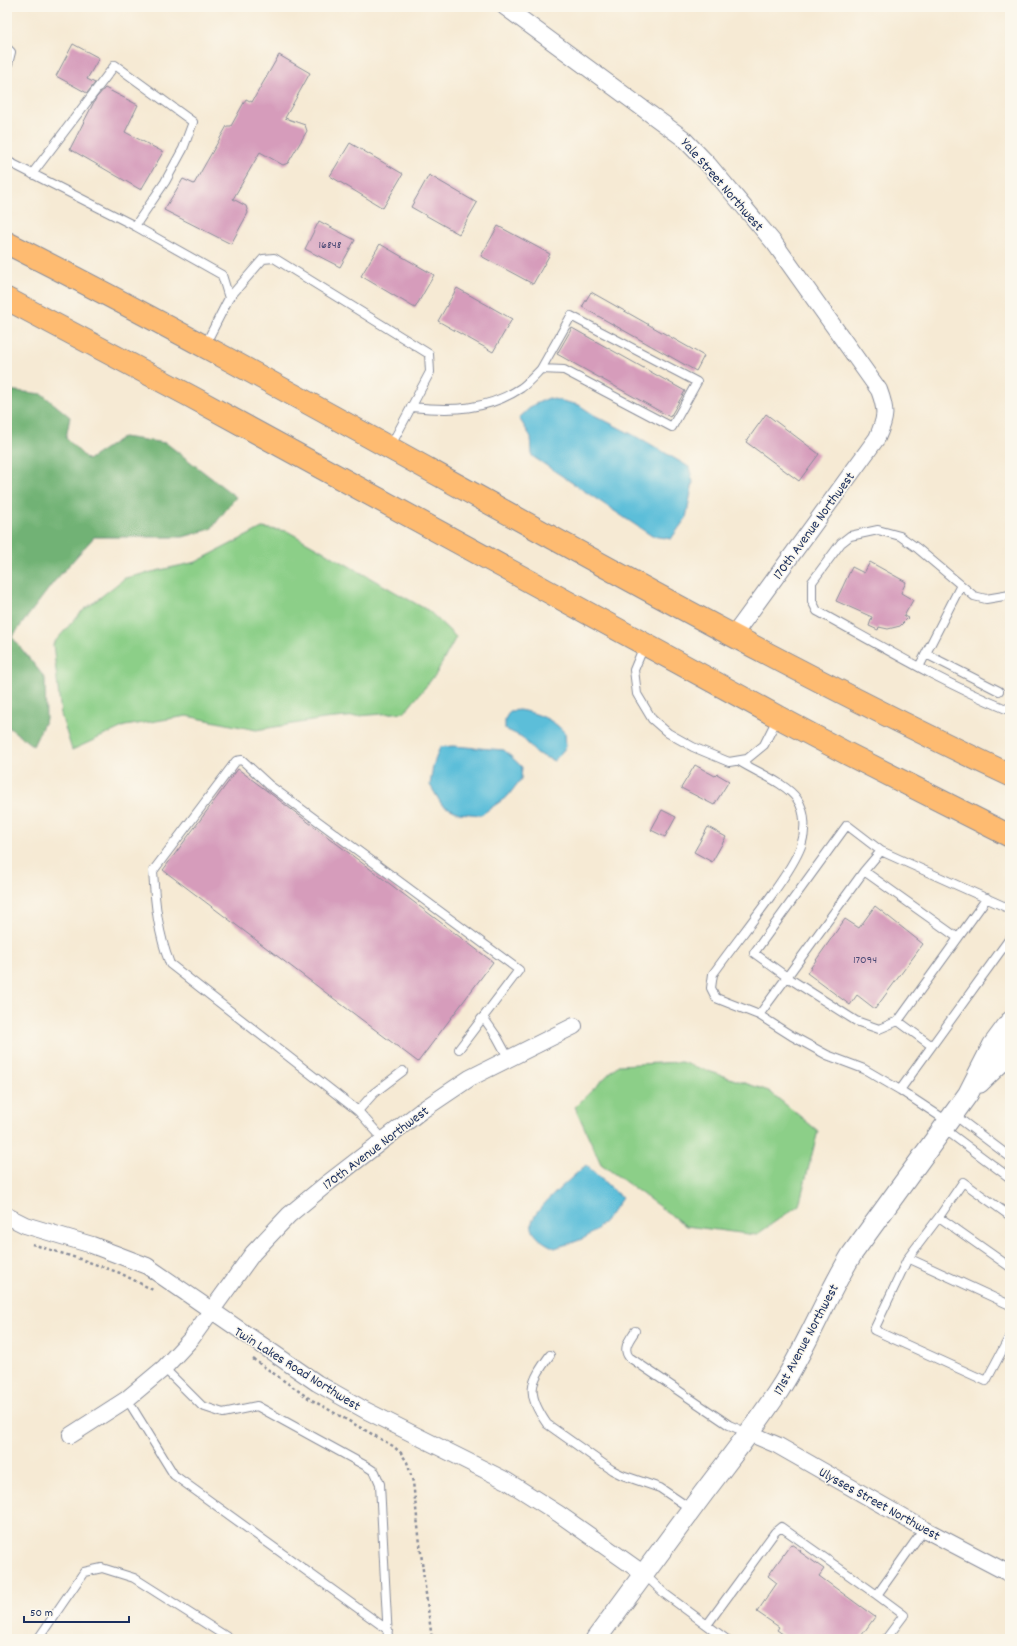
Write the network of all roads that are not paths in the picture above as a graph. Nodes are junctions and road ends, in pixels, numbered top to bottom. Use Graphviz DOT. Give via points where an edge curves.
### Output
graph roads {
  1 [pos="505,7"];
  2 [pos="7,48"];
  3 [pos="7,68"];
  4 [pos="7,161"];
  5 [pos="32,174"];
  6 [pos="135,226"];
  7 [pos="7,243"];
  8 [pos="229,298"];
  9 [pos="7,299"];
  10 [pos="204,347"];
  11 [pos="541,369"];
  12 [pos="411,407"];
  13 [pos="885,411"];
  14 [pos="389,448"];
  15 [pos="961,585"];
  16 [pos="1010,595"];
  17 [pos="733,636"];
  18 [pos="645,645"];
  19 [pos="926,654"];
  20 [pos="919,667"];
  21 [pos="999,690"];
  22 [pos="1010,709"];
  23 [pos="778,717"];
  24 [pos="739,761"];
  25 [pos="1010,775"];
  26 [pos="1010,836"];
  27 [pos="881,851"];
  28 [pos="864,871"];
  29 [pos="986,898"];
  30 [pos="1010,909"];
  31 [pos="958,938"];
  32 [pos="1010,938"];
  33 [pos="787,977"];
  34 [pos="759,1015"];
  35 [pos="483,1016"];
  36 [pos="898,1021"];
  37 [pos="1010,1022"];
  38 [pos="574,1026"];
  39 [pos="932,1046"];
  40 [pos="459,1049"];
  41 [pos="1010,1053"];
  42 [pos="509,1059"];
  43 [pos="403,1071"];
  44 [pos="900,1090"];
  45 [pos="968,1094"];
  46 [pos="358,1111"];
  47 [pos="948,1121"];
  48 [pos="384,1140"];
  49 [pos="1010,1157"];
  50 [pos="1010,1178"];
  51 [pos="7,1216"];
  52 [pos="1010,1216"];
  53 [pos="939,1217"];
  54 [pos="908,1258"];
  55 [pos="1010,1266"];
  56 [pos="1010,1305"];
  57 [pos="211,1311"];
  58 [pos="635,1331"];
  59 [pos="1010,1336"];
  60 [pos="550,1354"];
  61 [pos="164,1368"];
  62 [pos="127,1399"];
  63 [pos="749,1433"];
  64 [pos="70,1435"];
  65 [pos="691,1509"];
  66 [pos="924,1528"];
  67 [pos="644,1574"];
  68 [pos="1010,1574"];
  69 [pos="877,1595"];
  70 [pos="707,1625"];
  71 [pos="388,1630"];
  72 [pos="38,1639"];
  73 [pos="230,1639"];
  74 [pos="388,1639"];
  75 [pos="596,1639"];
  76 [pos="726,1639"];
  77 [pos="886,1639"];
  1 -- 13 [label="street, Yale Street Northwest" via="683,138 708,164 775,244 879,390"];
  2 -- 3 [label="lane" via="11,52"];
  4 -- 5 [label="lane"];
  5 -- 6 [label="lane"];
  5 -- 6 [label="lane" via="115,65 193,122 166,182"];
  6 -- 8 [label="lane" via="222,275"];
  7 -- 10 [label="highway"];
  8 -- 10 [label="lane"];
  8 -- 12 [label="lane" via="263,259 274,258 429,354 430,372"];
  9 -- 18 [label="highway"];
  10 -- 14 [label="highway"];
  11 -- 11 [label="lane" via="564,370 672,427 697,382 571,316"];
  11 -- 12 [label="lane" via="522,387 499,401 467,409"];
  12 -- 14 [label="lane"];
  13 -- 17 [label="street, 170th Avenue Northwest" via="885,420 877,438"];
  14 -- 17 [label="highway"];
  15 -- 16 [label="lane" via="974,596 986,599"];
  15 -- 19 [label="lane"];
  15 -- 20 [label="lane" via="900,536 878,530 850,536 841,543 812,582 812,601 817,611"];
  17 -- 25 [label="highway" via="853,699"];
  18 -- 23 [label="highway"];
  18 -- 24 [label="lane" via="634,670 637,694 652,719 668,733 693,747 729,762"];
  19 -- 20 [label="lane"];
  19 -- 21 [label="lane"];
  20 -- 22 [label="lane" via="978,697"];
  23 -- 24 [label="lane" via="764,745 747,759"];
  23 -- 26 [label="highway"];
  24 -- 34 [label="lane" via="789,790 801,806 804,816 801,846 785,877 713,974 711,988 716,998"];
  27 -- 28 [label="lane"];
  27 -- 29 [label="lane"];
  27 -- 33 [label="lane" via="847,825 754,953"];
  28 -- 31 [label="lane"];
  28 -- 33 [label="lane"];
  29 -- 30 [label="lane"];
  29 -- 31 [label="lane"];
  31 -- 36 [label="lane"];
  32 -- 39 [label="lane"];
  33 -- 34 [label="lane"];
  33 -- 36 [label="lane" via="856,1021 879,1029"];
  34 -- 44 [label="lane" via="827,1055 864,1069"];
  35 -- 40 [label="lane"];
  35 -- 42 [label="lane"];
  35 -- 46 [label="lane" via="519,970 269,785 242,760 236,761 153,871 157,917 164,950 170,964"];
  36 -- 39 [label="lane"];
  37 -- 45 [label="street, 171st Avenue Northwest" via="993,1045"];
  38 -- 42 [label="street, 170th Avenue Northwest"];
  39 -- 44 [label="lane"];
  41 -- 45 [label="street, 171st Avenue Northwest"];
  42 -- 48 [label="street, 170th Avenue Northwest" via="470,1078"];
  43 -- 46 [label="lane" via="374,1093"];
  44 -- 47 [label="lane"];
  45 -- 47 [label="street, 171st Avenue Northwest"];
  46 -- 48 [label="lane"];
  47 -- 49 [label="lane"];
  47 -- 50 [label="lane"];
  47 -- 63 [label="street, 171st Avenue Northwest" via="852,1254 795,1363"];
  48 -- 57 [label="street, 170th Avenue Northwest" via="288,1215 253,1253"];
  51 -- 57 [label="street, Twin Lakes Road Northwest" via="26,1225 92,1245 147,1266"];
  52 -- 53 [label="lane" via="963,1182"];
  53 -- 54 [label="lane"];
  53 -- 55 [label="lane"];
  54 -- 56 [label="lane"];
  54 -- 59 [label="lane" via="874,1330 986,1381"];
  57 -- 61 [label="street, 170th Avenue Northwest" via="191,1339"];
  57 -- 67 [label="street, Twin Lakes Road Northwest" via="317,1383 507,1481"];
  58 -- 63 [label="lane" via="626,1346 629,1357 729,1425"];
  60 -- 65 [label="lane" via="536,1374 532,1388 541,1415 547,1424 612,1470 660,1488"];
  61 -- 62 [label="street, 170th Avenue Northwest"];
  61 -- 71 [label="lane" via="202,1406 223,1413 257,1406 375,1472 380,1484"];
  62 -- 64 [label="street, 170th Avenue Northwest"];
  62 -- 71 [label="lane" via="174,1475"];
  63 -- 65 [label="street, 171st Avenue Northwest"];
  63 -- 66 [label="street, Ulysses Street Northwest" via="777,1445"];
  65 -- 67 [label="street, 171st Avenue Northwest"];
  66 -- 68 [label="street, Ulysses Street Northwest"];
  66 -- 69 [label="lane"];
  67 -- 70 [label="lane" via="665,1594"];
  67 -- 75 [label="street, 171st Avenue Northwest"];
  69 -- 70 [label="lane" via="781,1527"];
  69 -- 77 [label="lane" via="904,1614"];
  70 -- 76 [label="lane"];
  71 -- 74 [label="lane"];
  72 -- 73 [label="lane" via="84,1572 102,1568 134,1578"];
}
